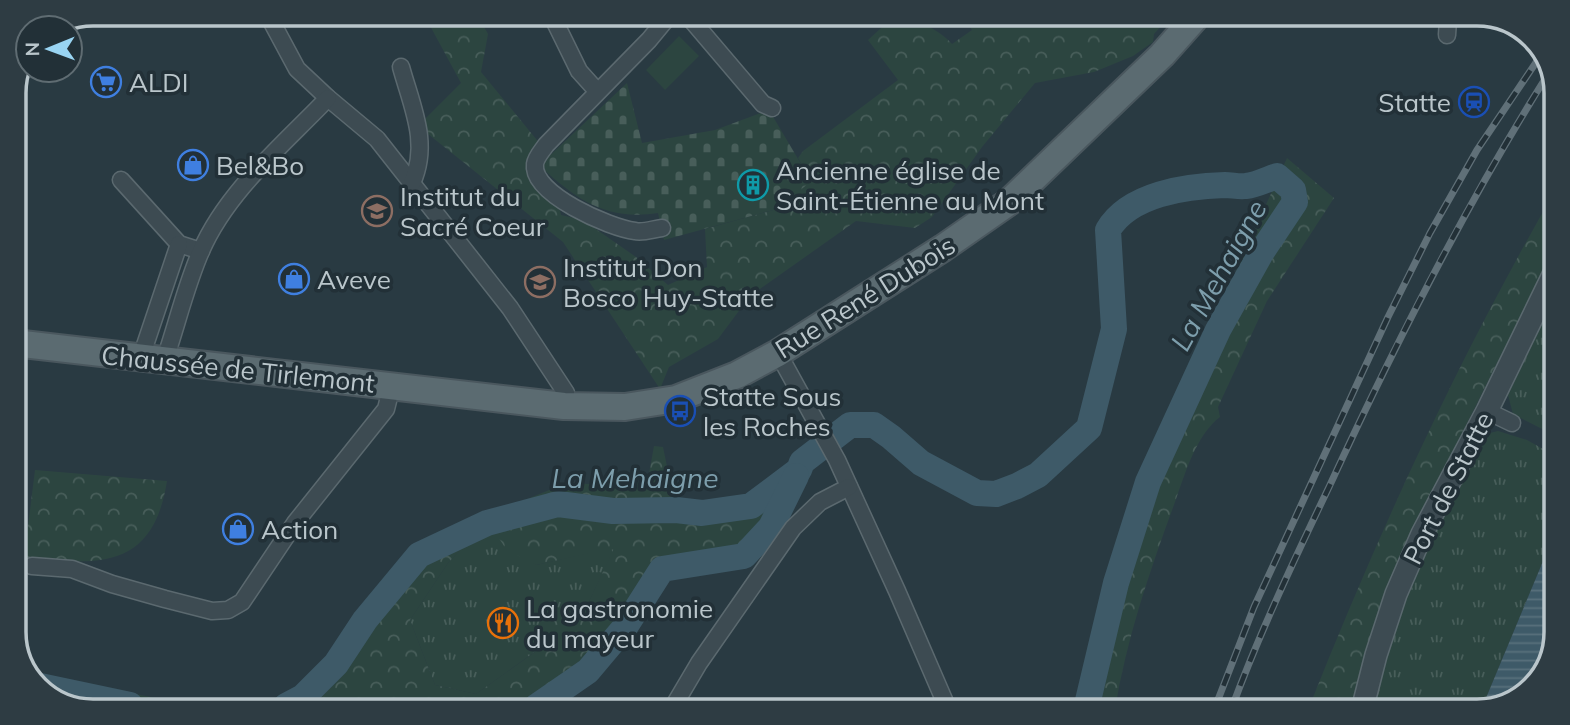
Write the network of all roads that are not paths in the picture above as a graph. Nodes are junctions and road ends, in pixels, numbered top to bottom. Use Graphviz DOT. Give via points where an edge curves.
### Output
graph roads {
  1 [pos="274,26"];
  2 [pos="557,26"];
  3 [pos="660,26"];
  4 [pos="697,26"];
  5 [pos="1188,26"];
  6 [pos="401,67"];
  7 [pos="597,91"];
  8 [pos="328,98"];
  9 [pos="772,108"];
  10 [pos="121,180"];
  11 [pos="412,183"];
  12 [pos="662,228"];
  13 [pos="179,244"];
  14 [pos="201,251"];
  15 [pos="1544,294"];
  16 [pos="26,344"];
  17 [pos="778,353"];
  18 [pos="153,358"];
  19 [pos="392,385"];
  20 [pos="461,394"];
  21 [pos="564,406"];
  22 [pos="1487,411"];
  23 [pos="1512,423"];
  24 [pos="849,487"];
  25 [pos="32,566"];
  26 [pos="678,699"];
  27 [pos="944,699"];
  28 [pos="1365,699"];
  1 -- 8 [label="street" via="297,69"];
  2 -- 7 [label="street" via="579,71"];
  3 -- 7 [label="street"];
  4 -- 9 [label="street" via="762,104"];
  5 -- 17 [label="main road, Rue René Dubois" via="1009,202"];
  6 -- 11 [label="street" via="421,148"];
  7 -- 12 [label="street" via="540,153 535,161 538,176 581,213 610,226 639,232"];
  8 -- 11 [label="street" via="377,139"];
  8 -- 14 [label="street" via="243,186"];
  10 -- 13 [label="street"];
  11 -- 21 [label="street" via="510,307 566,393"];
  13 -- 14 [label="street"];
  13 -- 18 [label="street"];
  14 -- 18 [label="street"];
  15 -- 22 [label="street, Port de Statte"];
  16 -- 18 [label="main road, Chaussée de Tirlemont"];
  17 -- 21 [label="main road, Rue René Dubois" via="707,389 658,402 625,407"];
  17 -- 24 [label="street"];
  18 -- 19 [label="main road, Chaussée de Tirlemont"];
  19 -- 20 [label="main road, Chaussée de Tirlemont"];
  19 -- 25 [label="street" via="386,409 295,523 242,602 228,610 212,611 165,599 72,569"];
  20 -- 21 [label="main road, Rue René Dubois"];
  22 -- 23 [label="street"];
  22 -- 28 [label="street, Port de Statte" via="1395,594"];
  24 -- 26 [label="street" via="820,502 793,528"];
  24 -- 27 [label="street"];
}
